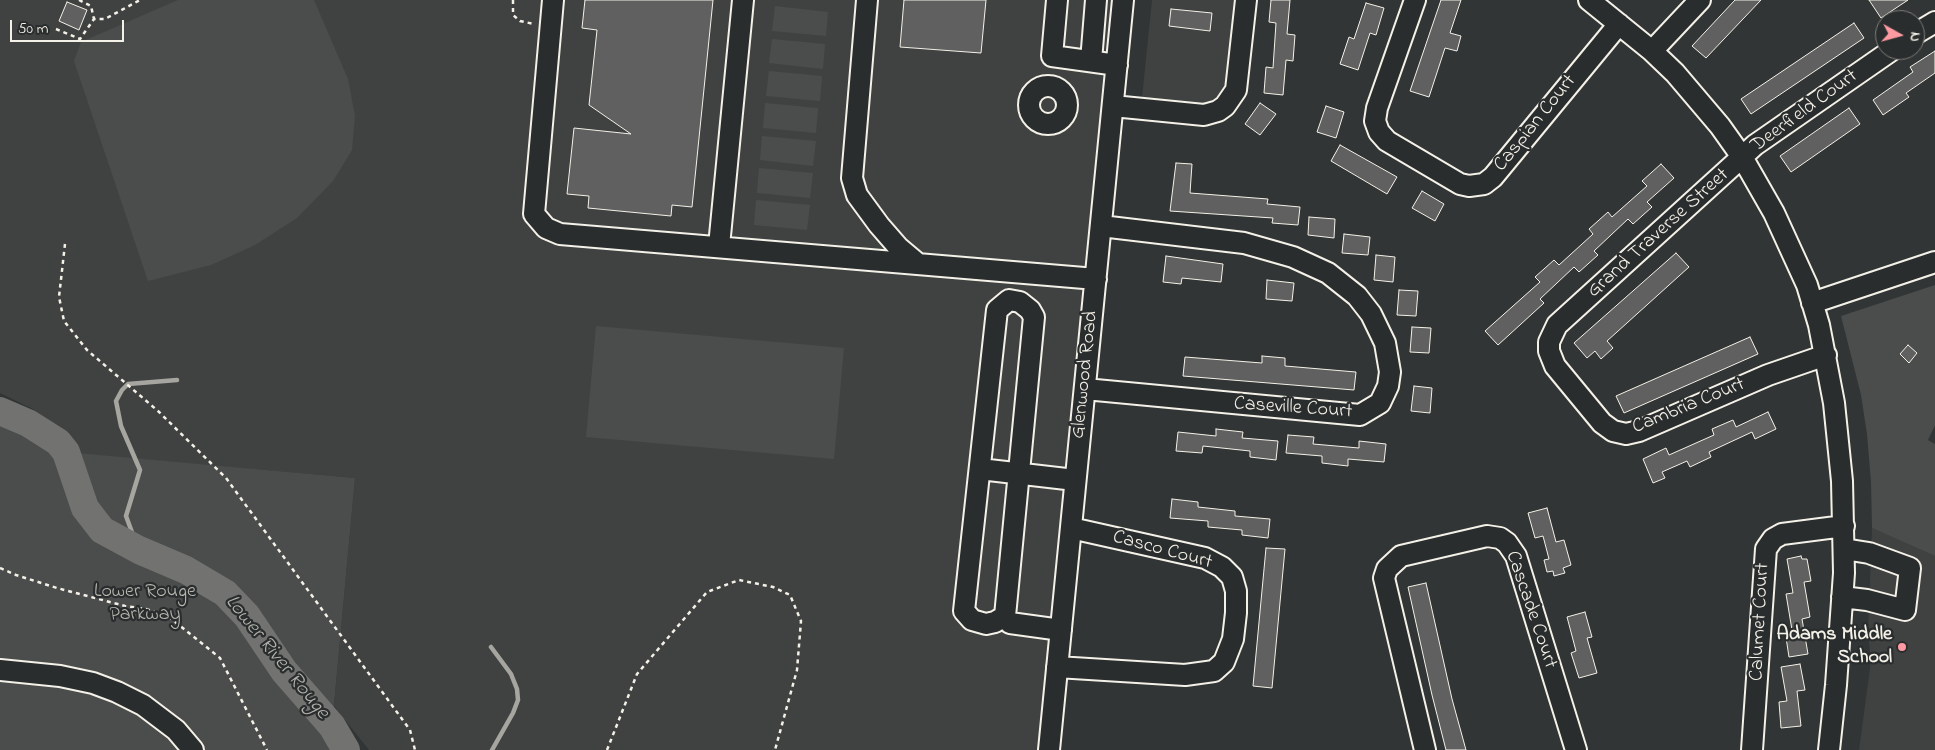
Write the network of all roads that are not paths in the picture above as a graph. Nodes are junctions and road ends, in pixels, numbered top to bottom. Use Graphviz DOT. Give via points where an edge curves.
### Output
graph roads {
  1 [pos="553,0"];
  2 [pos="743,0"];
  3 [pos="867,0"];
  4 [pos="1057,0"];
  5 [pos="1096,0"];
  6 [pos="1123,0"];
  7 [pos="1246,0"];
  8 [pos="1415,0"];
  9 [pos="1589,0"];
  10 [pos="1700,0"];
  11 [pos="1619,24"];
  12 [pos="1652,50"];
  13 [pos="1052,56"];
  14 [pos="1878,60"];
  15 [pos="1091,61"];
  16 [pos="1116,65"];
  17 [pos="1046,85"];
  18 [pos="1112,106"];
  19 [pos="1742,157"];
  20 [pos="1101,226"];
  21 [pos="719,246"];
  22 [pos="1935,262"];
  23 [pos="918,264"];
  24 [pos="1096,279"];
  25 [pos="1812,303"];
  26 [pos="1574,310"];
  27 [pos="1826,355"];
  28 [pos="1085,389"];
  29 [pos="980,469"];
  30 [pos="1018,474"];
  31 [pos="1076,480"];
  32 [pos="1844,526"];
  33 [pos="1070,528"];
  34 [pos="1844,549"];
  35 [pos="1842,597"];
  36 [pos="1005,616"];
  37 [pos="1060,630"];
  38 [pos="1057,667"];
  39 [pos="0,670"];
  40 [pos="193,750"];
  41 [pos="1049,750"];
  42 [pos="1425,750"];
  43 [pos="1576,750"];
  44 [pos="1752,750"];
  45 [pos="1829,750"];
  1 -- 21 [label="street" via="534,214 546,228 560,234"];
  2 -- 21 [label="street"];
  3 -- 23 [label="street" via="852,178 857,195 879,226"];
  4 -- 13 [label="street"];
  5 -- 15 [label="street"];
  6 -- 16 [label="street, Glenwood Road"];
  7 -- 18 [label="street" via="1236,90 1225,106 1204,115"];
  8 -- 11 [label="street, Caspian Court" via="1376,108 1375,121 1387,141 1460,184 1469,186 1484,184 1493,177"];
  9 -- 11 [label="street, Grand Traverse Street"];
  10 -- 12 [label="street"];
  11 -- 12 [label="street, Grand Traverse Street"];
  12 -- 19 [label="street, Grand Traverse Street" via="1695,95"];
  13 -- 15 [label="street"];
  13 -- 17 [label="street"];
  14 -- 19 [label="street, Deerfield Court"];
  15 -- 16 [label="street"];
  16 -- 18 [label="street, Glenwood Road"];
  18 -- 20 [label="street, Glenwood Road"];
  19 -- 25 [label="street, Grand Traverse Street" via="1792,250"];
  19 -- 26 [label="street, Grand Traverse Street"];
  20 -- 24 [label="street, Glenwood Road"];
  20 -- 28 [label="street, Caseville Court" via="1244,243 1285,254 1328,272 1358,296 1371,314 1385,343 1390,372 1380,403 1360,415"];
  21 -- 23 [label="street"];
  22 -- 25 [label="street"];
  23 -- 24 [label="street"];
  24 -- 28 [label="street, Glenwood Road"];
  25 -- 27 [label="street, Grand Traverse Street"];
  26 -- 27 [label="street, Cambria Court" via="1551,334 1551,359 1602,424 1626,434 1768,375"];
  27 -- 32 [label="street, Grand Traverse Street" via="1839,442"];
  28 -- 31 [label="street, Glenwood Road"];
  29 -- 30 [label="street"];
  29 -- 30 [label="street" via="997,310 1009,300 1020,302 1034,317"];
  29 -- 36 [label="street" via="964,611 972,620 986,624"];
  30 -- 31 [label="street"];
  30 -- 36 [label="street"];
  31 -- 33 [label="street, Glenwood Road"];
  32 -- 34 [label="street, Grand Traverse Street"];
  32 -- 44 [label="street, Calumet Court" via="1782,534 1773,539 1766,549"];
  33 -- 37 [label="street, Glenwood Road"];
  33 -- 38 [label="street, Casco Court" via="1205,558 1232,577 1236,613 1233,639 1224,662 1214,671 1185,674"];
  34 -- 35 [label="street, Grand Traverse Street"];
  34 -- 35 [label="street" via="1910,568 1905,610"];
  35 -- 45 [label="street, Grand Traverse Street"];
  36 -- 37 [label="street" via="1010,623"];
  37 -- 38 [label="street, Glenwood Road"];
  38 -- 41 [label="street, Glenwood Road"];
  39 -- 40 [label="street" via="60,676 117,692 163,720"];
  42 -- 43 [label="street, Cascade Court" via="1384,578 1387,569 1401,556 1487,536 1507,542 1516,556"];
}
